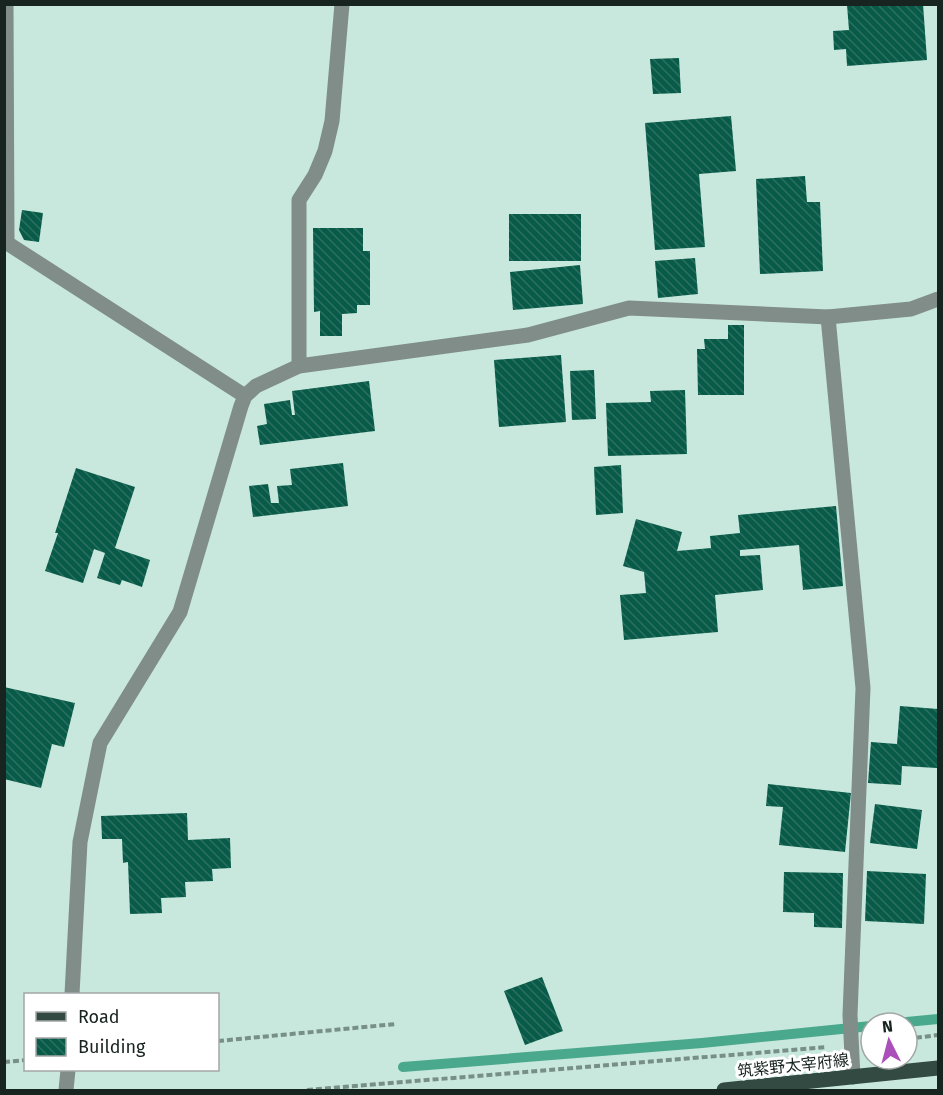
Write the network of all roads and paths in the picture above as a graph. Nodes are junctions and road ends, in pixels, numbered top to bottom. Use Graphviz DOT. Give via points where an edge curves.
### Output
graph roads {
  1 [pos="6,4"];
  2 [pos="342,4"];
  3 [pos="5,243"];
  4 [pos="939,299"];
  5 [pos="828,317"];
  6 [pos="299,366"];
  7 [pos="245,396"];
  8 [pos="72,993"];
  9 [pos="396,1024"];
  10 [pos="939,1035"];
  11 [pos="919,1037"];
  12 [pos="851,1040"];
  13 [pos="219,1041"];
  14 [pos="24,1060"];
  15 [pos="4,1062"];
  16 [pos="939,1068"];
  17 [pos="68,1071"];
  18 [pos="853,1077"];
  19 [pos="66,1090"];
  20 [pos="307,1090"];
  21 [pos="724,1090"];
  1 -- 3 [label="street"];
  2 -- 6 [label="street" via="332,121 315,175 299,200"];
  3 -- 7 [label="street"];
  4 -- 5 [label="street" via="911,309"];
  5 -- 6 [label="street" via="629,308 528,335"];
  5 -- 12 [label="street" via="863,688"];
  6 -- 7 [label="street" via="256,386"];
  7 -- 8 [label="street" via="180,612 100,743 80,843"];
  9 -- 13 [label="path"];
  10 -- 11 [label="path"];
  12 -- 18 [label="street"];
  12 -- 20 [label="path"];
  14 -- 15 [label="path"];
  16 -- 18 [label="main road, 筑紫野太宰府線"];
  17 -- 19 [label="street"];
  18 -- 21 [label="main road, 筑紫野太宰府線"];
}
